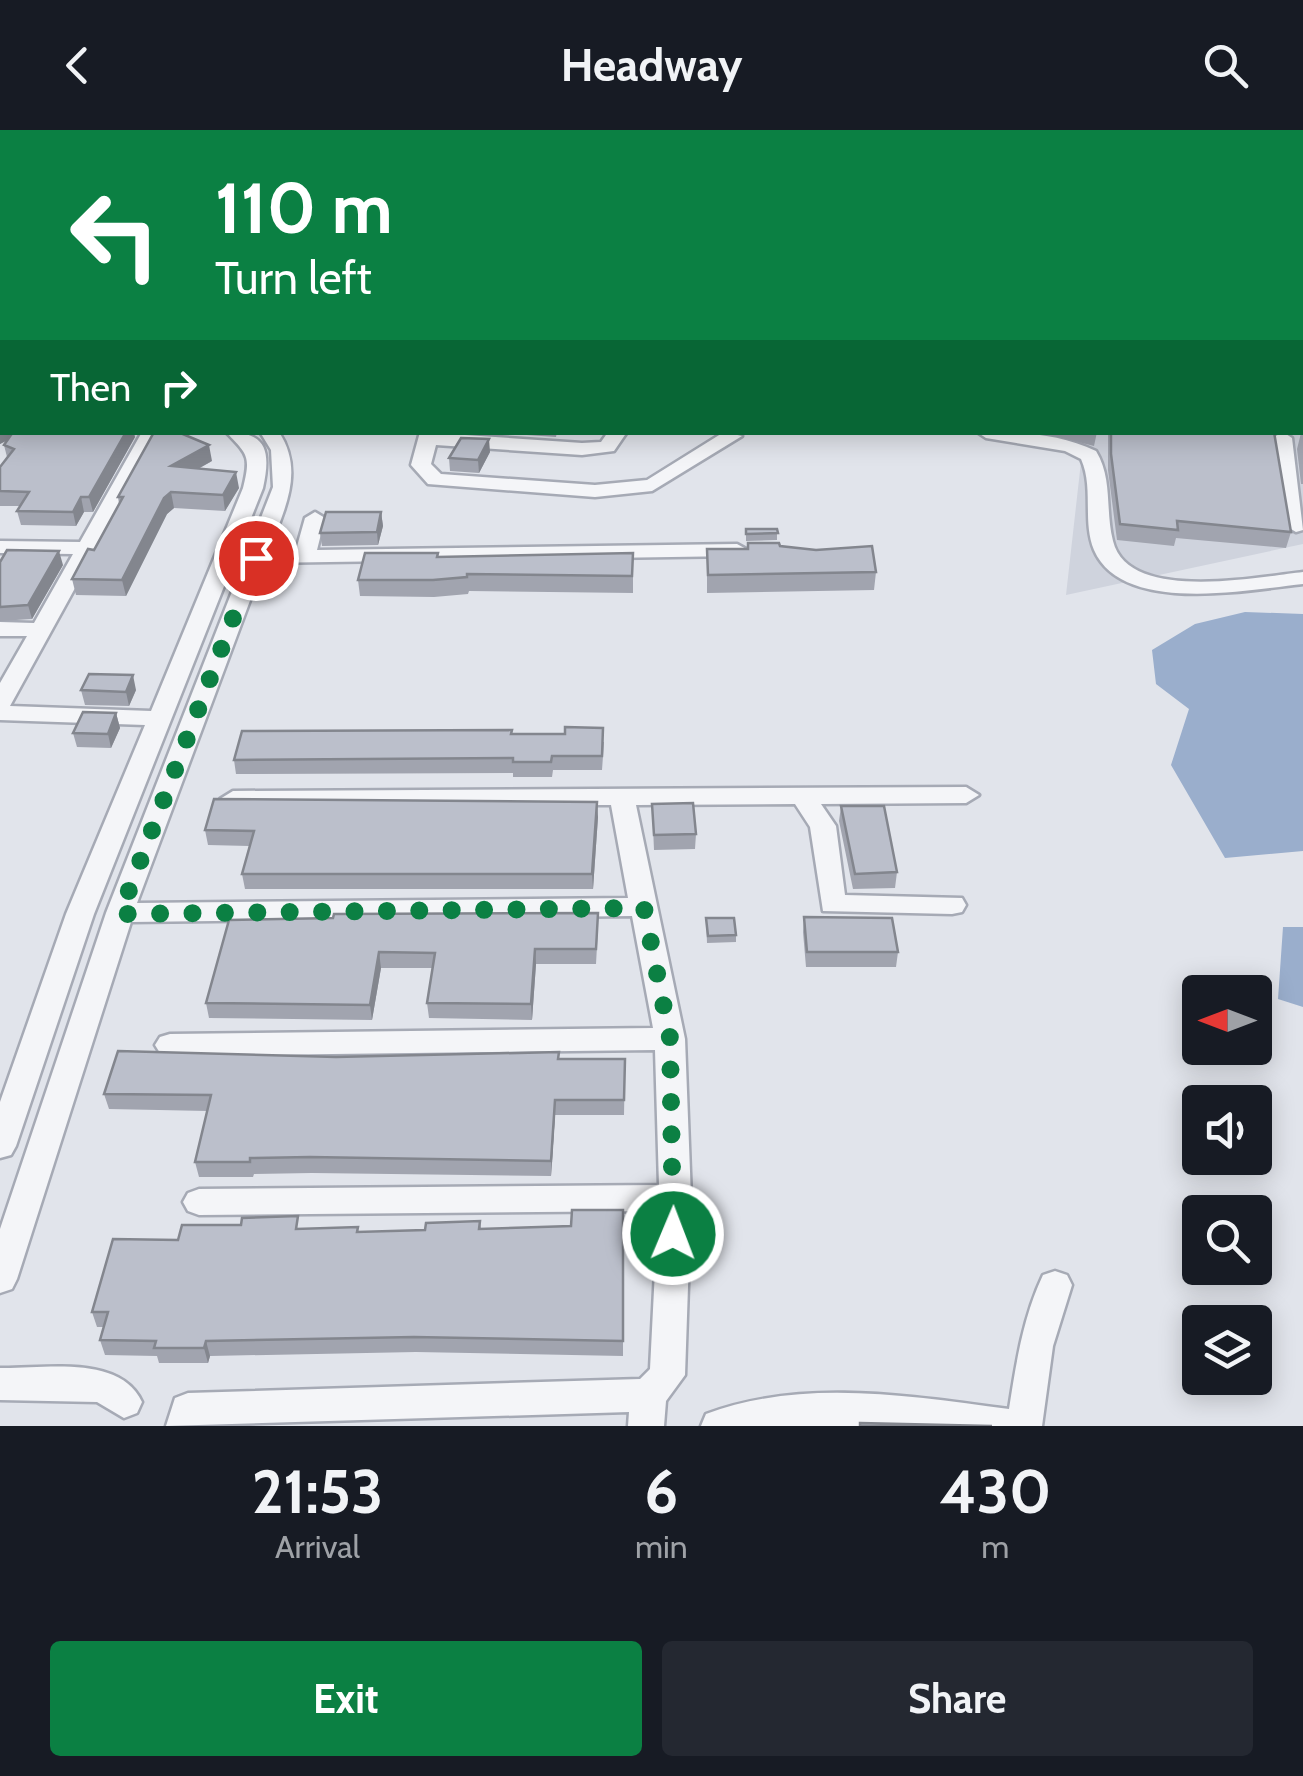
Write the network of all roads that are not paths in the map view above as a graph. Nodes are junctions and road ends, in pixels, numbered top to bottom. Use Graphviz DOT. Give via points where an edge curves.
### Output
graph roads {
  1 [pos="147,435"];
  2 [pos="239,435"];
  3 [pos="271,435"];
  4 [pos="616,435"];
  5 [pos="1004,435"];
  6 [pos="429,436"];
  7 [pos="732,436"];
  8 [pos="1284,438"];
  9 [pos="315,518"];
  10 [pos="1296,526"];
  11 [pos="0,547"];
  12 [pos="90,548"];
  13 [pos="758,550"];
  14 [pos="305,557"];
  15 [pos="256,558"];
  16 [pos="1303,578"];
  17 [pos="0,629"];
  18 [pos="43,630"];
  19 [pos="0,704"];
  20 [pos="0,713"];
  21 [pos="157,718"];
  22 [pos="966,795"];
  23 [pos="802,796"];
  24 [pos="233,798"];
  25 [pos="622,798"];
  26 [pos="952,905"];
  27 [pos="644,908"];
  28 [pos="120,914"];
  29 [pos="670,1038"];
  30 [pos="170,1045"];
  31 [pos="0,1146"];
  32 [pos="675,1198"];
  33 [pos="199,1202"];
  34 [pos="0,1279"];
  35 [pos="1055,1285"];
  36 [pos="0,1384"];
  37 [pos="124,1402"];
  38 [pos="648,1410"];
  39 [pos="184,1426"];
  40 [pos="718,1426"];
  41 [pos="1008,1426"];
  42 [pos="1024,1426"];
  1 -- 12 [label="street"];
  2 -- 21 [label="street" via="254,446 253,488"];
  3 -- 15 [label="street" via="281,450 283,487"];
  4 -- 6 [label="street" via="607,447 582,450"];
  5 -- 16 [label="street" via="1089,455 1106,554 1129,574 1169,588"];
  6 -- 7 [label="street" via="421,465 435,480 595,491 652,485"];
  8 -- 10 [label="street"];
  9 -- 14 [label="street"];
  11 -- 12 [label="street"];
  12 -- 18 [label="street"];
  13 -- 14 [label="street"];
  14 -- 15 [label="street"];
  15 -- 28 [label="street"];
  17 -- 18 [label="street"];
  18 -- 19 [label="street"];
  20 -- 21 [label="street"];
  21 -- 31 [label="street"];
  22 -- 23 [label="street"];
  23 -- 25 [label="street"];
  23 -- 26 [label="street" via="823,826 832,904"];
  24 -- 25 [label="street"];
  25 -- 27 [label="street"];
  27 -- 28 [label="street"];
  27 -- 29 [label="street"];
  28 -- 34 [label="street"];
  29 -- 30 [label="street"];
  29 -- 32 [label="street"];
  32 -- 33 [label="street"];
  32 -- 38 [label="street" via="666,1375"];
  35 -- 42 [label="street" via="1036,1346"];
  36 -- 37 [label="street" via="104,1386"];
  38 -- 39 [label="street" via="188,1410"];
  40 -- 41 [label="street" via="792,1408"];
}
